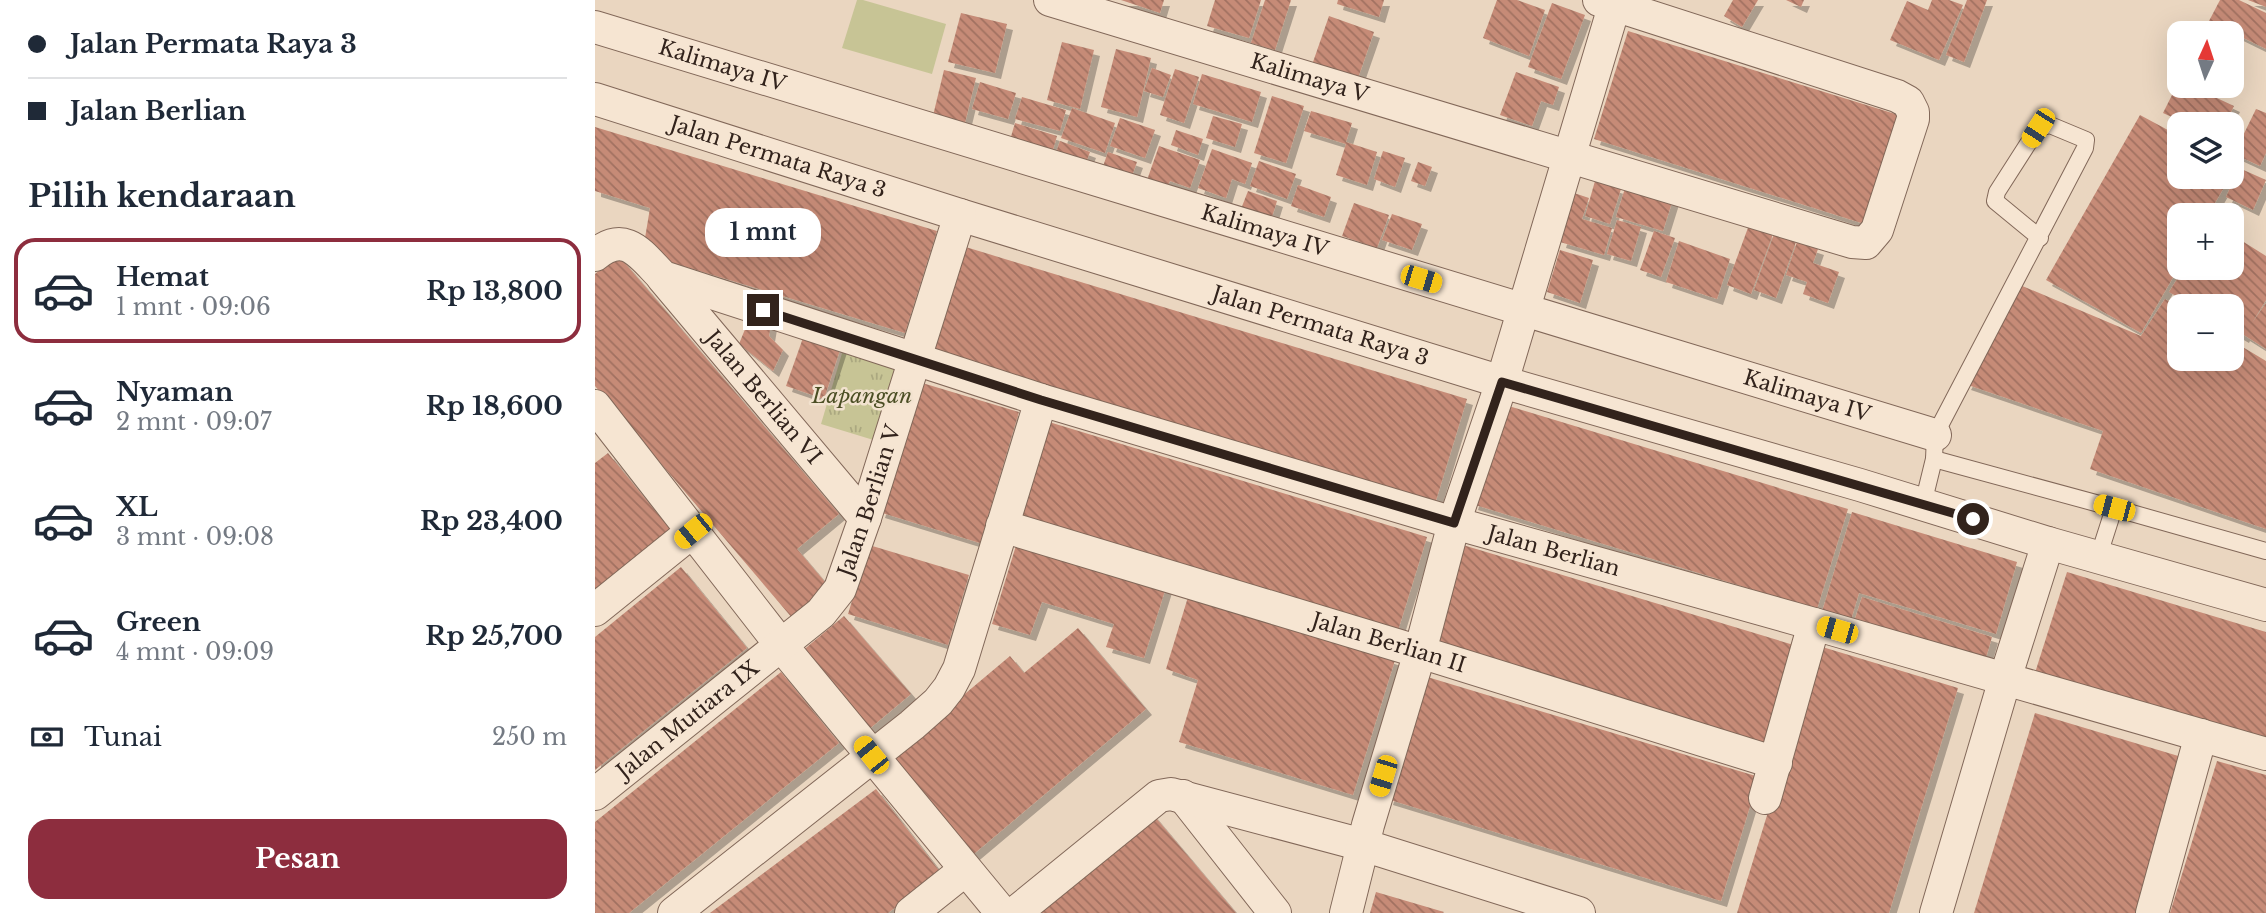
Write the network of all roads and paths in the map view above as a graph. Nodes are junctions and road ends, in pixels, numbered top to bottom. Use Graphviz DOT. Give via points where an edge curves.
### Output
graph roads {
  1 [pos="1051,0"];
  2 [pos="1610,2"];
  3 [pos="1092,6"];
  4 [pos="595,27"];
  5 [pos="595,99"];
  6 [pos="1568,155"];
  7 [pos="960,215"];
  8 [pos="2040,238"];
  9 [pos="595,255"];
  10 [pos="663,278"];
  11 [pos="1524,310"];
  12 [pos="913,360"];
  13 [pos="1502,382"];
  14 [pos="1041,400"];
  15 [pos="595,406"];
  16 [pos="605,439"];
  17 [pos="1934,447"];
  18 [pos="1923,504"];
  19 [pos="2114,508"];
  20 [pos="865,518"];
  21 [pos="1454,523"];
  22 [pos="1002,526"];
  23 [pos="693,531"];
  24 [pos="2048,543"];
  25 [pos="2266,551"];
  26 [pos="2098,558"];
  27 [pos="2266,605"];
  28 [pos="595,610"];
  29 [pos="1814,624"];
  30 [pos="781,645"];
  31 [pos="1420,652"];
  32 [pos="2005,679"];
  33 [pos="2201,734"];
  34 [pos="2266,754"];
  35 [pos="871,755"];
  36 [pos="1776,763"];
  37 [pos="595,794"];
  38 [pos="1183,796"];
  39 [pos="1765,798"];
  40 [pos="1363,845"];
  41 [pos="965,870"];
  42 [pos="674,913"];
  43 [pos="911,913"];
  44 [pos="1002,913"];
  45 [pos="1015,913"];
  46 [pos="1275,913"];
  47 [pos="1346,913"];
  48 [pos="1579,913"];
  49 [pos="1936,913"];
  50 [pos="2152,913"];
  1 -- 3 [label="street, Kalimaya V"];
  2 -- 6 [label="street"];
  2 -- 6 [label="street, Kalimaya V" via="1897,96 1908,102 1913,119 1877,230 1866,243"];
  3 -- 6 [label="street, Kalimaya V"];
  4 -- 11 [label="street, Kalimaya IV"];
  5 -- 7 [label="street, Jalan Permata Raya 3"];
  6 -- 11 [label="street"];
  7 -- 12 [label="street, Jalan Berlian V"];
  7 -- 13 [label="street, Jalan Permata Raya 3"];
  8 -- 8 [label="lane" via="2085,148 2085,141 2050,125 2038,128 1997,192 1996,201"];
  8 -- 17 [label="lane"];
  9 -- 10 [label="street, Jalan Berlian" via="613,243 625,244"];
  10 -- 12 [label="street, Jalan Berlian"];
  10 -- 20 [label="street, Jalan Berlian VI"];
  11 -- 13 [label="street"];
  11 -- 17 [label="street, Kalimaya IV"];
  12 -- 14 [label="street, Jalan Berlian"];
  12 -- 20 [label="street, Jalan Berlian V"];
  13 -- 18 [label="street, Jalan Permata Raya 3"];
  13 -- 21 [label="street"];
  14 -- 21 [label="street, Jalan Berlian"];
  14 -- 22 [label="street"];
  15 -- 16 [label="street"];
  16 -- 23 [label="street"];
  17 -- 18 [label="lane"];
  17 -- 19 [label="lane"];
  18 -- 24 [label="street, Jalan Permata Raya 3"];
  19 -- 25 [label="lane"];
  19 -- 26 [label="lane"];
  20 -- 30 [label="street, Jalan Berlian V" via="840,589 821,613"];
  21 -- 29 [label="street, Jalan Berlian"];
  21 -- 31 [label="street"];
  22 -- 31 [label="street, Jalan Berlian II"];
  22 -- 35 [label="street" via="949,688"];
  23 -- 28 [label="street"];
  23 -- 30 [label="street"];
  24 -- 26 [label="street, Jalan Permata Raya 3"];
  24 -- 32 [label="street"];
  26 -- 27 [label="street, Jalan Permata Raya 3"];
  29 -- 32 [label="street, Jalan Berlian"];
  29 -- 36 [label="street"];
  30 -- 35 [label="street"];
  30 -- 37 [label="street, Jalan Mutiara IX"];
  31 -- 36 [label="street, Jalan Berlian II"];
  31 -- 40 [label="street"];
  32 -- 33 [label="street, Jalan Berlian"];
  32 -- 49 [label="street"];
  33 -- 34 [label="street, Jalan Berlian"];
  33 -- 50 [label="street"];
  35 -- 41 [label="street"];
  35 -- 42 [label="street"];
  36 -- 39 [label="street"];
  38 -- 40 [label="street"];
  38 -- 45 [label="street" via="1159,796"];
  38 -- 46 [label="street"];
  40 -- 47 [label="street"];
  40 -- 48 [label="street"];
  41 -- 43 [label="street"];
  41 -- 44 [label="street"];
}
